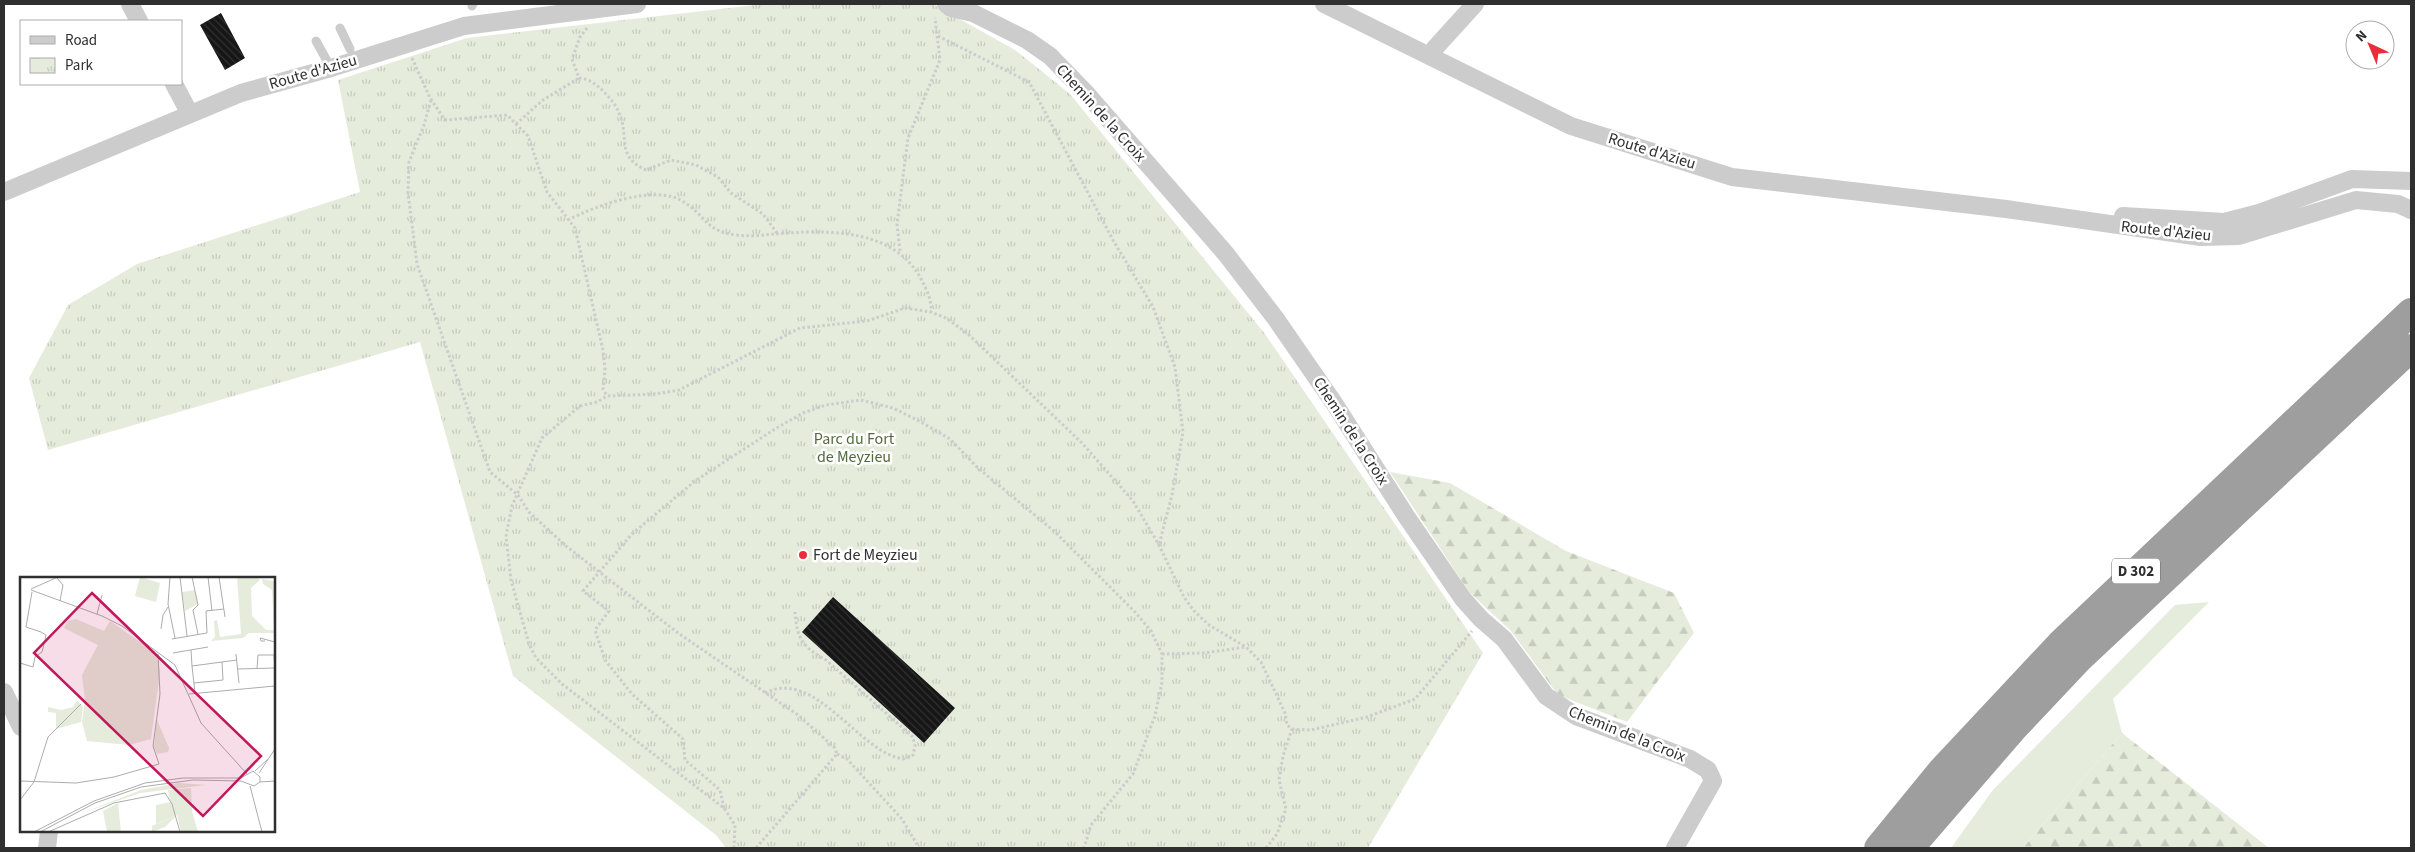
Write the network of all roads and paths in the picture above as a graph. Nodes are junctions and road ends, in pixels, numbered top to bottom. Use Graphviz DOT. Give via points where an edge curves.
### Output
graph roads {
  1 [pos="130,4"];
  2 [pos="637,4"];
  3 [pos="946,4"];
  4 [pos="1324,4"];
  5 [pos="1474,4"];
  6 [pos="611,7"];
  7 [pos="138,20"];
  8 [pos="936,23"];
  9 [pos="340,28"];
  10 [pos="938,36"];
  11 [pos="316,41"];
  12 [pos="406,44"];
  13 [pos="350,49"];
  14 [pos="1430,56"];
  15 [pos="331,68"];
  16 [pos="579,78"];
  17 [pos="175,85"];
  18 [pos="431,100"];
  19 [pos="190,114"];
  20 [pos="516,124"];
  21 [pos="2411,181"];
  22 [pos="4,192"];
  23 [pos="2006,209"];
  24 [pos="2411,210"];
  25 [pos="568,220"];
  26 [pos="777,234"];
  27 [pos="900,252"];
  28 [pos="931,312"];
  29 [pos="2411,312"];
  30 [pos="2411,348"];
  31 [pos="607,396"];
  32 [pos="518,495"];
  33 [pos="1159,545"];
  34 [pos="601,572"];
  35 [pos="795,612"];
  36 [pos="1481,619"];
  37 [pos="1246,647"];
  38 [pos="1162,654"];
  39 [pos="4,692"];
  40 [pos="765,693"];
  41 [pos="20,724"];
  42 [pos="1292,730"];
  43 [pos="837,754"];
  44 [pos="724,808"];
  45 [pos="49,832"];
  46 [pos="47,848"];
  47 [pos="734,848"];
  48 [pos="756,848"];
  49 [pos="919,848"];
  50 [pos="1084,848"];
  51 [pos="1266,848"];
  52 [pos="1675,848"];
  53 [pos="1878,848"];
  54 [pos="1910,848"];
  1 -- 7 [label="street"];
  2 -- 6 [label="street, Route d'Azieu"];
  3 -- 36 [label="street, Chemin de la Croix" via="1027,40 1050,56 1226,254 1276,319 1411,524 1463,599"];
  4 -- 14 [label="street, Route d'Azieu"];
  5 -- 14 [label="street"];
  6 -- 12 [label="street, Route d'Azieu" via="464,26"];
  6 -- 16 [label="path" via="608,13 596,17 580,36 572,59"];
  8 -- 10 [label="path"];
  9 -- 13 [label="lane"];
  10 -- 27 [label="path" via="940,60 908,138 897,224"];
  10 -- 33 [label="path" via="1028,82 1153,307 1174,367 1183,432"];
  11 -- 15 [label="lane"];
  12 -- 15 [label="street, Route d'Azieu"];
  12 -- 18 [label="path"];
  14 -- 23 [label="street, Route d'Azieu" via="1571,126 1732,176"];
  15 -- 19 [label="street, Route d'Azieu" via="240,93"];
  16 -- 20 [label="path" via="543,100"];
  16 -- 26 [label="path" via="588,79 611,99 620,115 624,149 636,166 646,170 671,160 696,164 718,177 731,194 763,214"];
  17 -- 19 [label="street"];
  18 -- 20 [label="path" via="445,120 507,115"];
  18 -- 32 [label="path" via="409,162 408,193 417,264 490,472"];
  19 -- 22 [label="street, Route d'Azieu"];
  20 -- 25 [label="path" via="528,136 547,192"];
  21 -- 23 [label="street, Route d'Azieu" via="2352,179 2259,213 2224,222"];
  23 -- 24 [label="street, Route d'Azieu" via="2201,237 2240,236 2356,200 2398,204"];
  25 -- 26 [label="path" via="603,204 642,195 662,196 684,201 707,225 719,231 737,235"];
  25 -- 31 [label="path" via="575,228 594,308 603,350 603,389"];
  26 -- 27 [label="path" via="839,233 880,242"];
  27 -- 28 [label="path" via="922,281 932,304"];
  28 -- 31 [label="path" via="905,308 867,321 800,328 680,390"];
  28 -- 33 [label="path" via="946,318 979,344 1082,443 1133,501"];
  29 -- 53 [label="highway, D 302" via="2060,644 1941,772"];
  30 -- 54 [label="highway, D 302" via="2080,658 2006,736"];
  31 -- 32 [label="path" via="580,406 542,438"];
  32 -- 34 [label="path" via="529,512"];
  32 -- 44 [label="path" via="509,515 507,557 516,603 536,658 562,684"];
  33 -- 37 [label="path" via="1172,575 1194,611 1209,625"];
  34 -- 38 [label="path" via="632,534 719,464 803,413 826,405 861,400 893,408 950,439 978,468 1054,531 1116,592 1151,631"];
  34 -- 40 [label="path" via="678,633"];
  34 -- 44 [label="path" via="583,591 609,611 595,630 604,660 632,694 682,739 685,760 720,790"];
  35 -- 40 [label="path" via="797,634 812,653 826,660 913,737 913,755 904,760 888,756 826,705 799,691 776,688"];
  36 -- 42 [label="path" via="1415,699 1367,717 1311,730"];
  36 -- 52 [label="street, Chemin de la Croix" via="1504,638 1546,696 1560,707 1690,759 1708,770 1713,781"];
  37 -- 38 [label="path"];
  37 -- 42 [label="path" via="1269,676"];
  38 -- 50 [label="path" via="1162,682 1155,716 1133,774 1091,825"];
  39 -- 41 [label="street"];
  40 -- 43 [label="path" via="798,716 835,748"];
  42 -- 51 [label="path" via="1278,780 1286,809 1277,834"];
  43 -- 48 [label="path"];
  43 -- 49 [label="path" via="847,759 902,820"];
  44 -- 47 [label="path" via="735,825"];
  45 -- 46 [label="street"];
}
